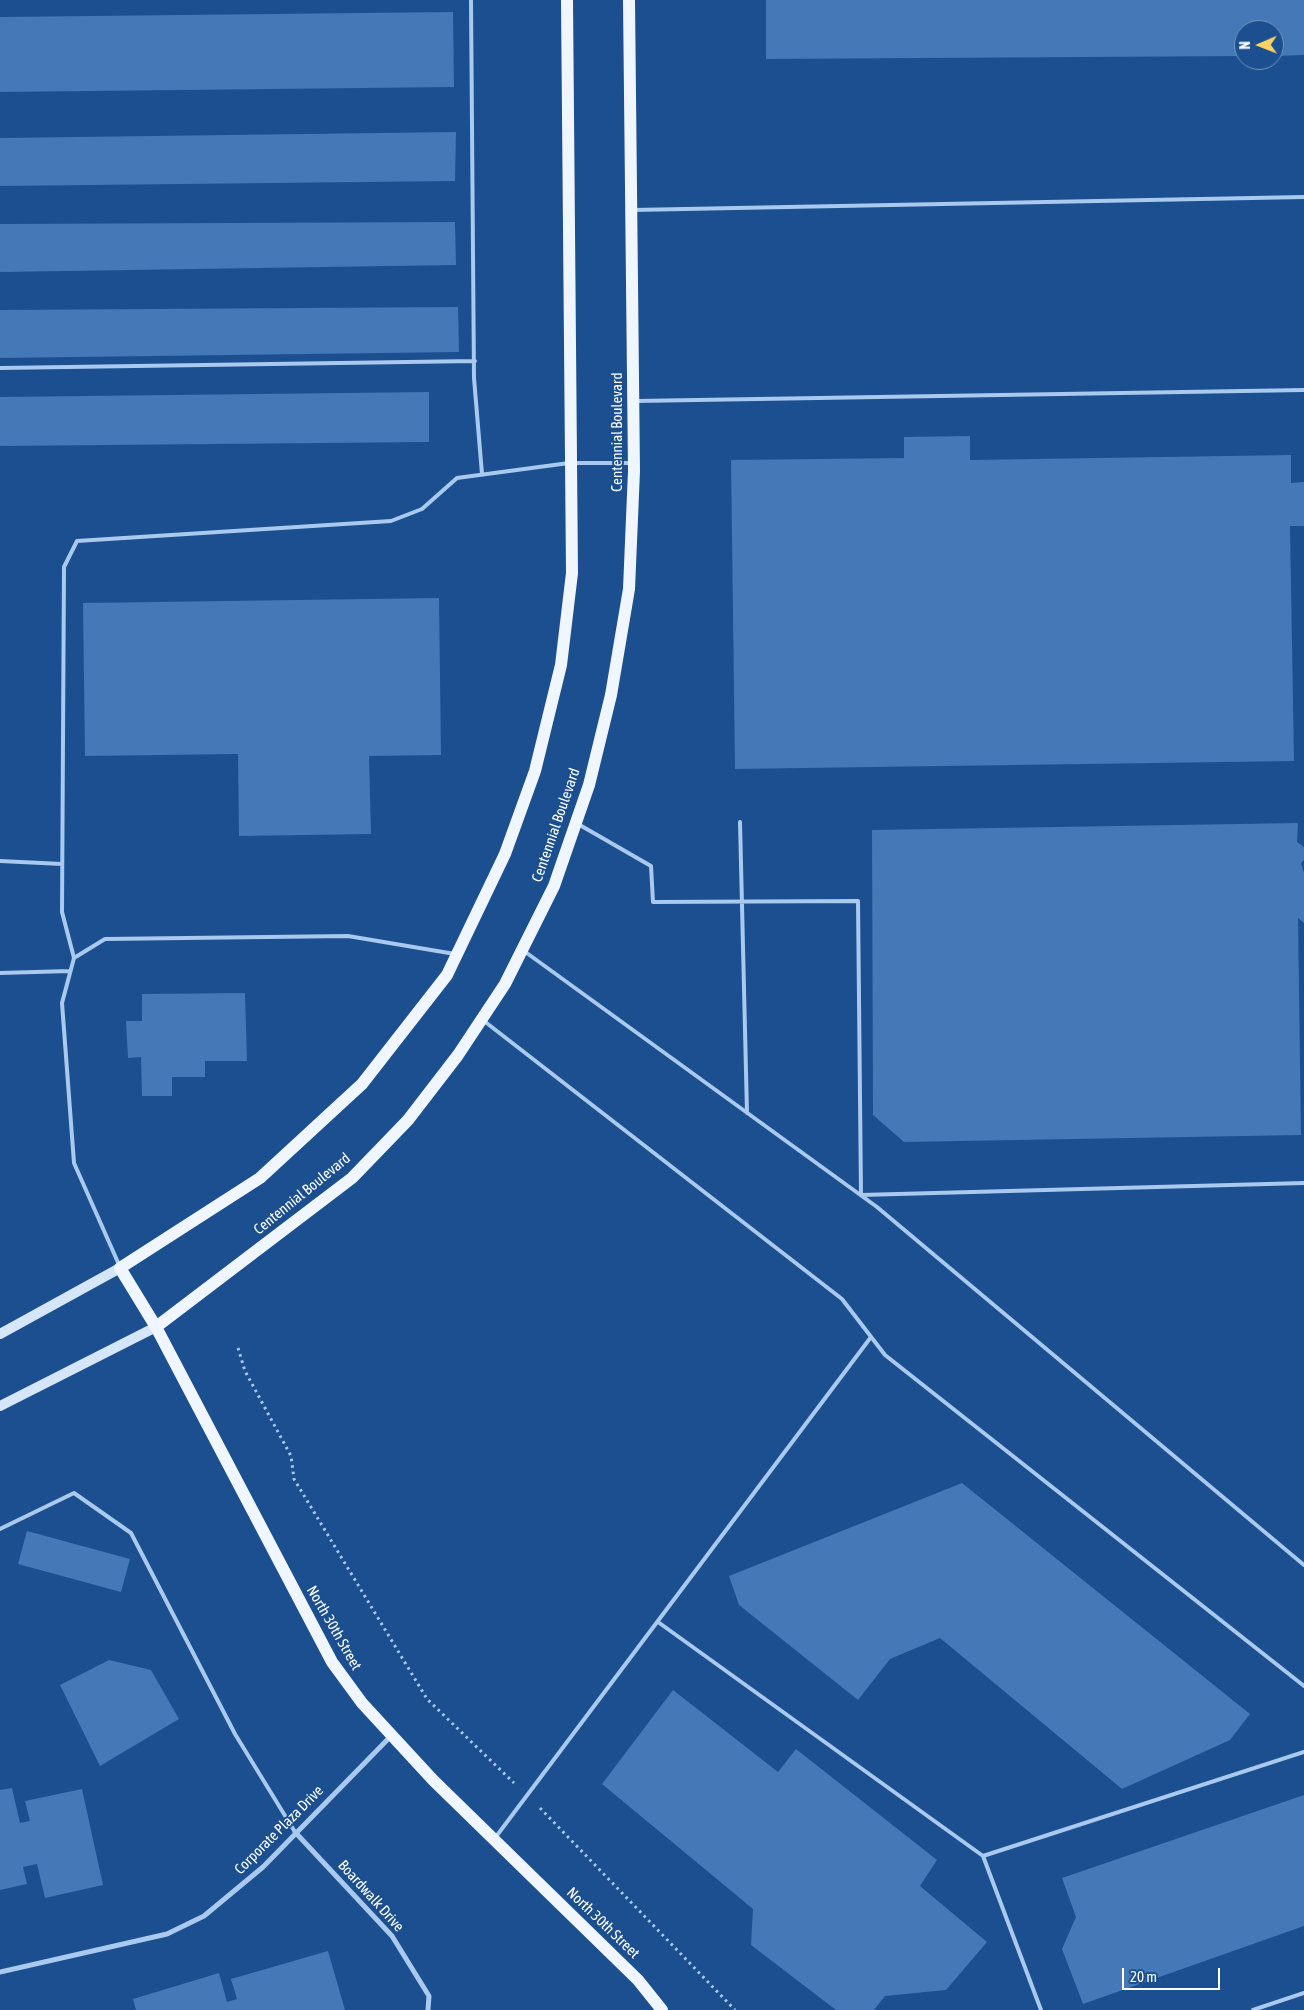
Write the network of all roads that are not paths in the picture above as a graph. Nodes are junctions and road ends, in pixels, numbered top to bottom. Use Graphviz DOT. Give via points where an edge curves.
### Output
graph roads {
  1 [pos="471,0"];
  2 [pos="567,0"];
  3 [pos="629,0"];
  4 [pos="1304,197"];
  5 [pos="631,210"];
  6 [pos="475,361"];
  7 [pos="0,368"];
  8 [pos="1304,390"];
  9 [pos="633,401"];
  10 [pos="571,463"];
  11 [pos="634,463"];
  12 [pos="482,474"];
  13 [pos="740,822"];
  14 [pos="576,823"];
  15 [pos="0,861"];
  16 [pos="62,864"];
  17 [pos="742,902"];
  18 [pos="522,949"];
  19 [pos="457,955"];
  20 [pos="74,958"];
  21 [pos="70,971"];
  22 [pos="0,973"];
  23 [pos="482,1019"];
  24 [pos="747,1113"];
  25 [pos="1304,1183"];
  26 [pos="861,1196"];
  27 [pos="120,1268"];
  28 [pos="156,1327"];
  29 [pos="0,1334"];
  30 [pos="871,1337"];
  31 [pos="0,1406"];
  32 [pos="0,1529"];
  33 [pos="1304,1565"];
  34 [pos="658,1622"];
  35 [pos="1304,1686"];
  36 [pos="391,1736"];
  37 [pos="1304,1752"];
  38 [pos="295,1832"];
  39 [pos="494,1840"];
  40 [pos="984,1856"];
  41 [pos="0,1972"];
  42 [pos="1304,1993"];
  43 [pos="428,2010"];
  44 [pos="662,2010"];
  45 [pos="1041,2010"];
  46 [pos="1253,2010"];
  1 -- 6 [label="lane"];
  2 -- 10 [label="main road"];
  3 -- 5 [label="main road, Centennial Boulevard"];
  4 -- 5 [label="lane"];
  5 -- 9 [label="main road, Centennial Boulevard"];
  6 -- 7 [label="lane"];
  6 -- 12 [label="lane"];
  8 -- 9 [label="lane"];
  9 -- 11 [label="main road, Centennial Boulevard"];
  10 -- 11 [label="lane"];
  10 -- 12 [label="lane"];
  10 -- 19 [label="main road" via="572,573 562,665 535,772 505,854"];
  11 -- 14 [label="main road, Centennial Boulevard" via="629,589 611,695"];
  12 -- 16 [label="lane" via="457,478 422,509 391,521 77,541 64,567"];
  13 -- 17 [label="lane"];
  14 -- 17 [label="lane" via="651,866 653,902"];
  14 -- 18 [label="main road, Centennial Boulevard" via="554,886"];
  15 -- 16 [label="lane"];
  16 -- 20 [label="lane" via="62,912"];
  17 -- 24 [label="lane"];
  17 -- 26 [label="lane" via="858,901"];
  18 -- 23 [label="main road, Centennial Boulevard" via="505,984"];
  18 -- 24 [label="lane"];
  19 -- 20 [label="lane" via="338,936 105,939"];
  19 -- 27 [label="main road" via="448,975 362,1084 333,1111 260,1178"];
  20 -- 21 [label="lane"];
  21 -- 22 [label="lane"];
  21 -- 27 [label="lane" via="62,1003 74,1162"];
  23 -- 28 [label="main road, Centennial Boulevard" via="408,1120 352,1178"];
  23 -- 30 [label="lane" via="842,1299"];
  24 -- 26 [label="lane"];
  25 -- 26 [label="lane"];
  26 -- 33 [label="lane"];
  27 -- 28 [label="main road, North 30th Street"];
  27 -- 29 [label="main road"];
  28 -- 31 [label="main road, Centennial Boulevard"];
  28 -- 36 [label="main road, North 30th Street" via="332,1662"];
  30 -- 34 [label="lane"];
  30 -- 35 [label="lane" via="885,1355"];
  32 -- 38 [label="lane" via="74,1493 132,1533 235,1734"];
  34 -- 39 [label="lane"];
  34 -- 40 [label="lane"];
  36 -- 38 [label="street, Corporate Plaza Drive"];
  36 -- 39 [label="main road, North 30th Street"];
  37 -- 40 [label="lane"];
  38 -- 41 [label="street, Corporate Plaza Drive" via="263,1867 204,1916 167,1934"];
  38 -- 43 [label="street, Boardwalk Drive" via="392,1936 429,1996"];
  39 -- 44 [label="main road, North 30th Street" via="638,1980"];
  40 -- 45 [label="lane"];
  42 -- 46 [label="lane"];
}
